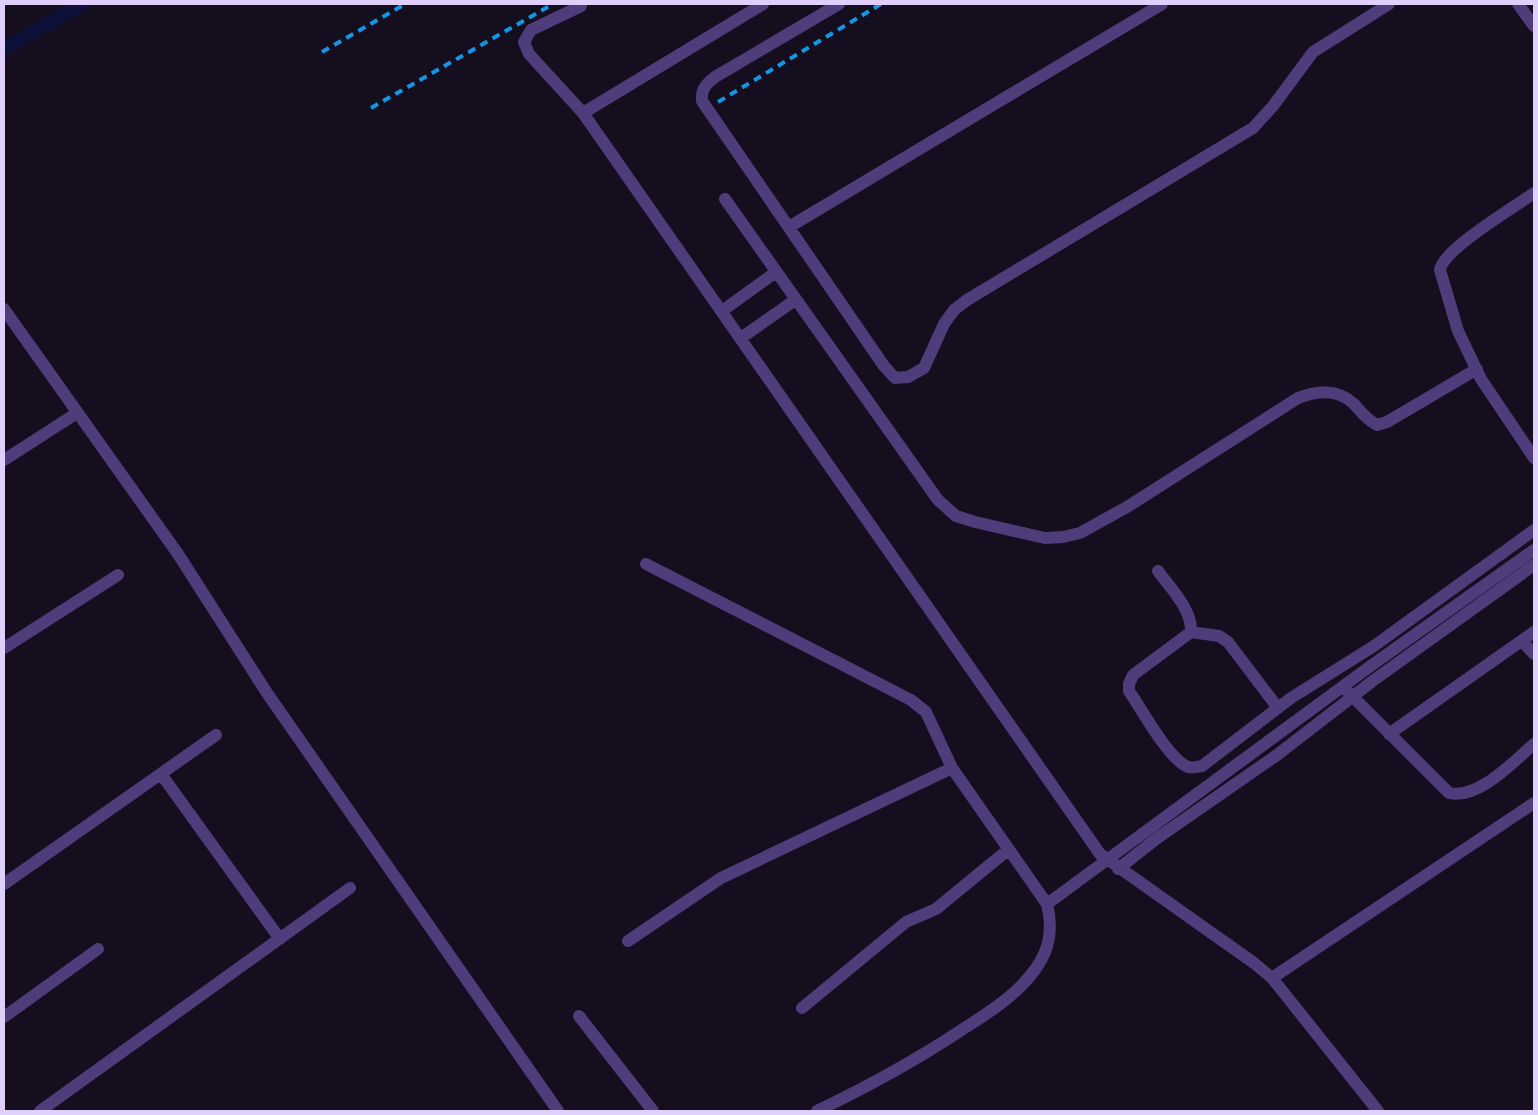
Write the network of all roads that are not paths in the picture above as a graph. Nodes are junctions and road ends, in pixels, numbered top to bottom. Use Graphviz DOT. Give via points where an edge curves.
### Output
graph roads {
  1 [pos="763,4"];
  2 [pos="840,4"];
  3 [pos="1162,4"];
  4 [pos="1388,4"];
  5 [pos="1518,4"];
  6 [pos="581,6"];
  7 [pos="1534,26"];
  8 [pos="583,113"];
  9 [pos="1534,193"];
  10 [pos="725,199"];
  11 [pos="789,227"];
  12 [pos="776,272"];
  13 [pos="795,300"];
  14 [pos="4,309"];
  15 [pos="722,311"];
  16 [pos="741,338"];
  17 [pos="1476,369"];
  18 [pos="77,414"];
  19 [pos="1534,458"];
  20 [pos="4,460"];
  21 [pos="1534,530"];
  22 [pos="1534,550"];
  23 [pos="646,564"];
  24 [pos="1534,565"];
  25 [pos="1158,571"];
  26 [pos="118,575"];
  27 [pos="1191,632"];
  28 [pos="1534,632"];
  29 [pos="1522,641"];
  30 [pos="4,648"];
  31 [pos="1534,654"];
  32 [pos="1344,687"];
  33 [pos="1352,697"];
  34 [pos="1278,708"];
  35 [pos="1389,734"];
  36 [pos="216,735"];
  37 [pos="1534,744"];
  38 [pos="952,768"];
  39 [pos="161,774"];
  40 [pos="1534,803"];
  41 [pos="1009,849"];
  42 [pos="1107,861"];
  43 [pos="1118,869"];
  44 [pos="4,884"];
  45 [pos="350,888"];
  46 [pos="1047,904"];
  47 [pos="280,939"];
  48 [pos="628,941"];
  49 [pos="98,949"];
  50 [pos="1272,978"];
  51 [pos="802,1008"];
  52 [pos="579,1016"];
  53 [pos="4,1017"];
  54 [pos="40,1111"];
  55 [pos="558,1111"];
  56 [pos="653,1111"];
  57 [pos="818,1111"];
  58 [pos="1378,1111"];
  1 -- 8 [label="lane"];
  2 -- 11 [label="lane" via="715,77 701,93 708,111"];
  3 -- 11 [label="lane"];
  4 -- 11 [label="lane" via="1313,52 1253,128 954,310 924,368 908,377 895,378 884,366"];
  5 -- 7 [label="lane"];
  6 -- 8 [label="lane" via="531,30 524,42 529,54"];
  8 -- 15 [label="lane"];
  9 -- 17 [label="lane" via="1462,243 1441,264 1440,277 1448,305"];
  10 -- 12 [label="lane"];
  12 -- 13 [label="lane"];
  12 -- 15 [label="lane"];
  13 -- 16 [label="lane"];
  13 -- 17 [label="lane" via="947,510 976,522 1045,538 1063,538 1080,533 1298,398 1315,392 1340,396 1377,425"];
  14 -- 18 [label="lane"];
  15 -- 16 [label="lane"];
  16 -- 42 [label="lane"];
  17 -- 19 [label="lane"];
  18 -- 20 [label="lane"];
  18 -- 55 [label="lane" via="178,554 267,694"];
  21 -- 34 [label="lane" via="1374,646"];
  22 -- 32 [label="lane"];
  23 -- 38 [label="lane" via="911,700 926,712"];
  24 -- 33 [label="lane"];
  25 -- 27 [label="lane" via="1188,613"];
  26 -- 30 [label="lane"];
  27 -- 34 [label="lane" via="1219,636 1228,642"];
  27 -- 34 [label="lane" via="1133,675 1129,684 1129,691 1168,749 1186,766 1202,766"];
  28 -- 29 [label="lane"];
  29 -- 31 [label="lane"];
  29 -- 35 [label="lane"];
  32 -- 33 [label="lane"];
  32 -- 42 [label="lane"];
  33 -- 35 [label="lane"];
  33 -- 43 [label="lane"];
  35 -- 37 [label="lane" via="1449,793 1458,795 1470,793 1485,784"];
  36 -- 39 [label="lane"];
  38 -- 41 [label="lane"];
  38 -- 48 [label="lane" via="721,878"];
  39 -- 44 [label="lane"];
  39 -- 47 [label="lane"];
  40 -- 50 [label="lane"];
  41 -- 46 [label="lane"];
  41 -- 51 [label="lane" via="936,909 906,922"];
  42 -- 43 [label="lane"];
  42 -- 46 [label="lane"];
  43 -- 50 [label="lane"];
  45 -- 47 [label="lane"];
  46 -- 57 [label="lane" via="1050,927 1045,953 1018,988 978,1020 923,1056"];
  47 -- 54 [label="lane"];
  49 -- 53 [label="lane"];
  50 -- 58 [label="lane"];
  52 -- 56 [label="lane"];
}
